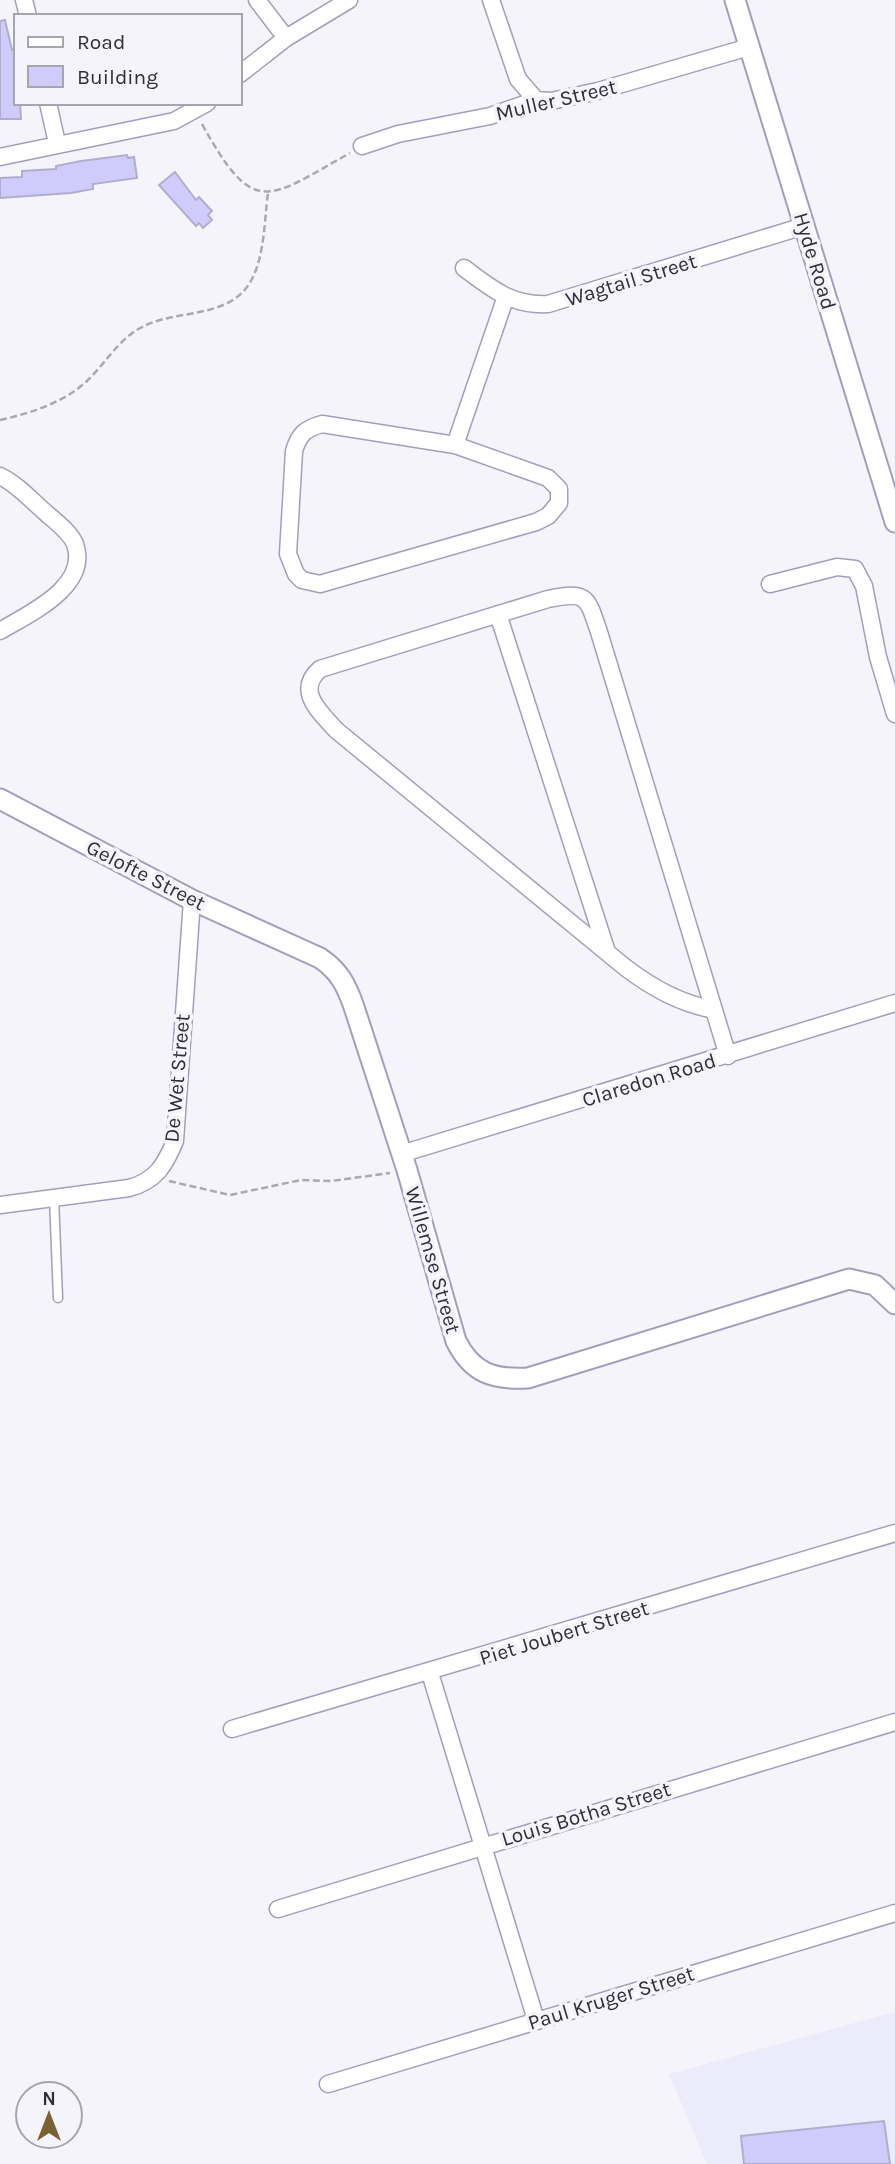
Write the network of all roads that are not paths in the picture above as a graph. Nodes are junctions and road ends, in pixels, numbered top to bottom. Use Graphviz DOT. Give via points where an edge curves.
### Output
graph roads {
  1 [pos="257,0"];
  2 [pos="349,0"];
  3 [pos="491,0"];
  4 [pos="735,0"];
  5 [pos="286,38"];
  6 [pos="749,47"];
  7 [pos="242,72"];
  8 [pos="536,100"];
  9 [pos="48,105"];
  10 [pos="201,108"];
  11 [pos="57,143"];
  12 [pos="362,146"];
  13 [pos="0,157"];
  14 [pos="804,226"];
  15 [pos="464,268"];
  16 [pos="505,299"];
  17 [pos="455,445"];
  18 [pos="0,475"];
  19 [pos="895,522"];
  20 [pos="770,584"];
  21 [pos="498,614"];
  22 [pos="0,631"];
  23 [pos="895,714"];
  24 [pos="0,799"];
  25 [pos="192,900"];
  26 [pos="295,946"];
  27 [pos="607,951"];
  28 [pos="895,1003"];
  29 [pos="714,1010"];
  30 [pos="728,1056"];
  31 [pos="404,1162"];
  32 [pos="54,1198"];
  33 [pos="0,1205"];
  34 [pos="58,1298"];
  35 [pos="895,1304"];
  36 [pos="895,1533"];
  37 [pos="430,1673"];
  38 [pos="895,1722"];
  39 [pos="232,1729"];
  40 [pos="483,1845"];
  41 [pos="278,1909"];
  42 [pos="895,1913"];
  43 [pos="536,2020"];
  44 [pos="328,2084"];
  1 -- 5 [label="street"];
  2 -- 5 [label="street"];
  3 -- 8 [label="street" via="518,79"];
  4 -- 6 [label="street, Hyde Road"];
  5 -- 7 [label="street"];
  6 -- 8 [label="street, Muller Street" via="598,91"];
  6 -- 14 [label="street, Hyde Road"];
  8 -- 12 [label="street, Muller Street" via="490,116"];
  9 -- 11 [label="street"];
  10 -- 11 [label="street" via="174,121"];
  11 -- 13 [label="street"];
  14 -- 16 [label="street, Wagtail Street" via="548,304"];
  14 -- 19 [label="street, Hyde Road"];
  15 -- 16 [label="street, Wagtail Street"];
  16 -- 17 [label="street"];
  17 -- 17 [label="street" via="322,424 306,428 293,451 288,554 296,575 320,584 536,522 555,509 560,496 554,482"];
  18 -- 22 [label="street" via="60,525 74,542 77,564 58,593"];
  20 -- 23 [label="street" via="837,566 855,569"];
  21 -- 27 [label="street"];
  21 -- 27 [label="street" via="320,669 312,676 309,694 336,730"];
  21 -- 29 [label="street" via="575,594 590,604"];
  24 -- 25 [label="street, Gelofte Street"];
  25 -- 26 [label="street, Gelofte Street"];
  25 -- 32 [label="street, De Wet Street" via="175,1141 166,1163 145,1184"];
  26 -- 31 [label="street, Willemse Street" via="335,968 346,984"];
  27 -- 29 [label="street" via="665,995"];
  28 -- 30 [label="street, Claredon Road"];
  29 -- 30 [label="street"];
  30 -- 31 [label="street, Claredon Road"];
  31 -- 35 [label="street, Willemse Street" via="456,1341 471,1365 498,1379 528,1378 835,1282 869,1282"];
  32 -- 33 [label="street"];
  32 -- 34 [label="lane"];
  36 -- 37 [label="street, Piet Joubert Street"];
  37 -- 39 [label="street, Piet Joubert Street"];
  37 -- 40 [label="street"];
  38 -- 40 [label="street, Louis Botha Street"];
  40 -- 41 [label="street, Louis Botha Street"];
  40 -- 43 [label="street"];
  42 -- 43 [label="street, Paul Kruger Street"];
  43 -- 44 [label="street, Paul Kruger Street"];
}
